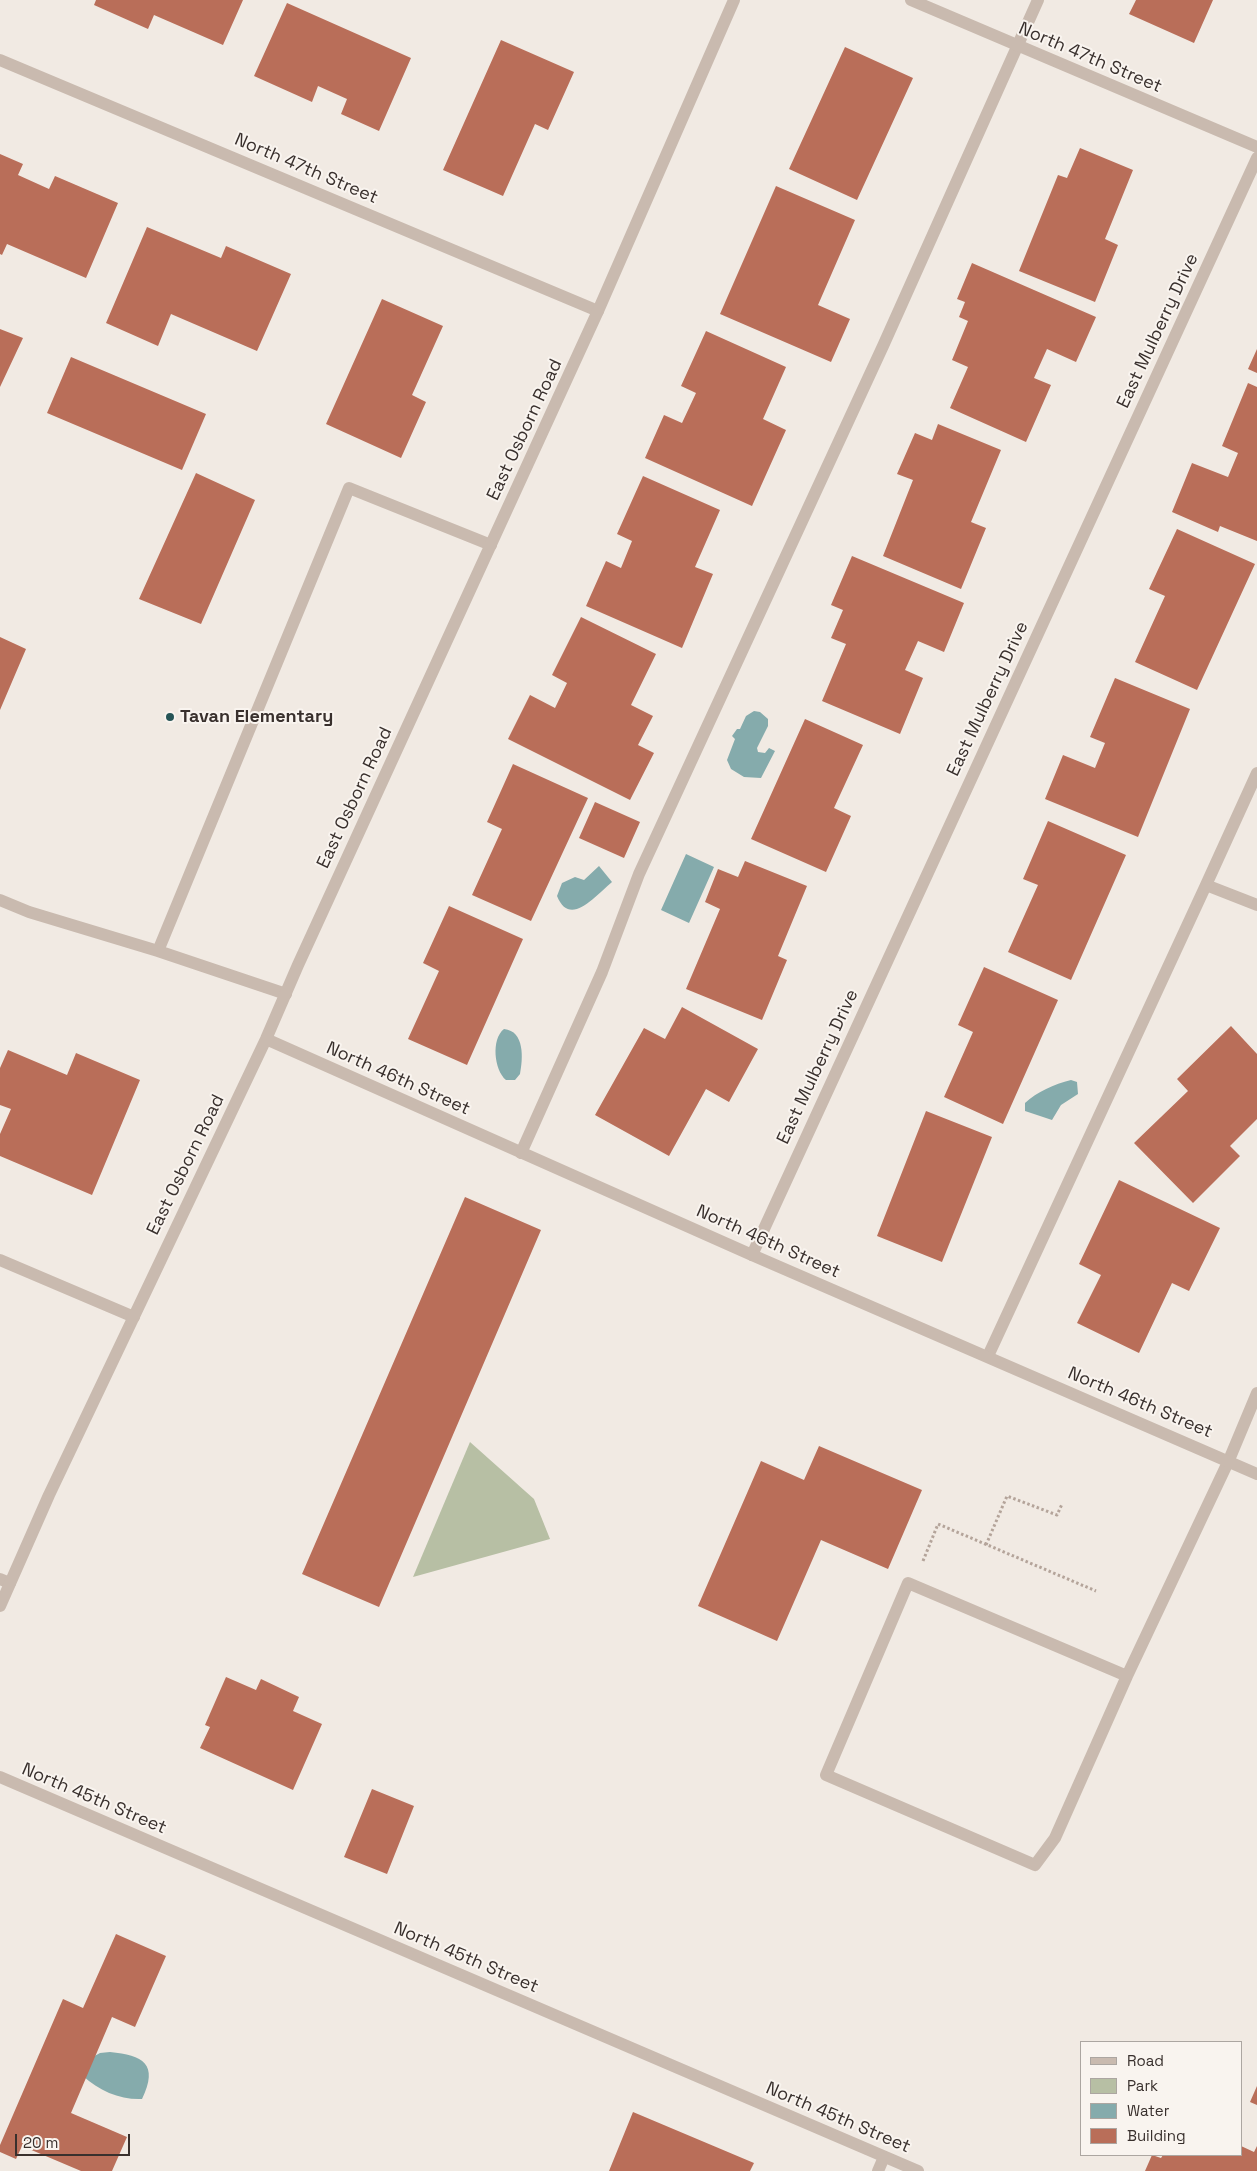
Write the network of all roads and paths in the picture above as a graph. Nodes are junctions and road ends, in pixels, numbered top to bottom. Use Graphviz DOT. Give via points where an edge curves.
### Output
graph roads {
  1 [pos="734,0"];
  2 [pos="911,0"];
  3 [pos="1038,0"];
  4 [pos="1016,46"];
  5 [pos="0,60"];
  6 [pos="1257,148"];
  7 [pos="1257,158"];
  8 [pos="598,311"];
  9 [pos="491,545"];
  10 [pos="1257,773"];
  11 [pos="1206,885"];
  12 [pos="0,900"];
  13 [pos="1257,905"];
  14 [pos="158,951"];
  15 [pos="286,994"];
  16 [pos="266,1039"];
  17 [pos="521,1152"];
  18 [pos="752,1254"];
  19 [pos="0,1260"];
  20 [pos="134,1317"];
  21 [pos="988,1356"];
  22 [pos="1257,1393"];
  23 [pos="1228,1460"];
  24 [pos="1257,1474"];
  25 [pos="1062,1504"];
  26 [pos="986,1545"];
  27 [pos="921,1566"];
  28 [pos="5,1581"];
  29 [pos="1096,1591"];
  30 [pos="0,1606"];
  31 [pos="1127,1676"];
  32 [pos="0,1777"];
  33 [pos="884,2157"];
  34 [pos="878,2171"];
  35 [pos="918,2171"];
  1 -- 8 [label="street, East Osborn Road"];
  2 -- 4 [label="street, North 47th Street"];
  3 -- 4 [label="street"];
  4 -- 6 [label="street, North 47th Street"];
  4 -- 17 [label="street" via="883,346 639,874 602,972"];
  5 -- 8 [label="street, North 47th Street"];
  7 -- 18 [label="street, East Mulberry Drive"];
  8 -- 9 [label="street, East Osborn Road"];
  9 -- 14 [label="street" via="349,488"];
  9 -- 15 [label="street, East Osborn Road"];
  10 -- 11 [label="street"];
  11 -- 13 [label="street"];
  11 -- 21 [label="street"];
  12 -- 14 [label="street" via="29,912"];
  14 -- 15 [label="street"];
  15 -- 16 [label="street, East Osborn Road"];
  16 -- 17 [label="street, North 46th Street"];
  16 -- 20 [label="street, East Osborn Road"];
  17 -- 18 [label="street, North 46th Street"];
  18 -- 21 [label="street, North 46th Street"];
  19 -- 20 [label="street"];
  20 -- 28 [label="street, East Osborn Road"];
  21 -- 23 [label="street, North 46th Street"];
  22 -- 23 [label="street"];
  23 -- 24 [label="street, North 46th Street"];
  23 -- 31 [label="street"];
  25 -- 26 [label="path" via="1057,1515 1008,1496"];
  26 -- 27 [label="path" via="938,1524"];
  26 -- 29 [label="path"];
  28 -- 30 [label="street, East Osborn Road"];
  31 -- 31 [label="street" via="908,1583 826,1775 1035,1865 1055,1838"];
  32 -- 33 [label="street, North 45th Street"];
  33 -- 34 [label="street"];
  33 -- 35 [label="street, North 45th Street"];
}
